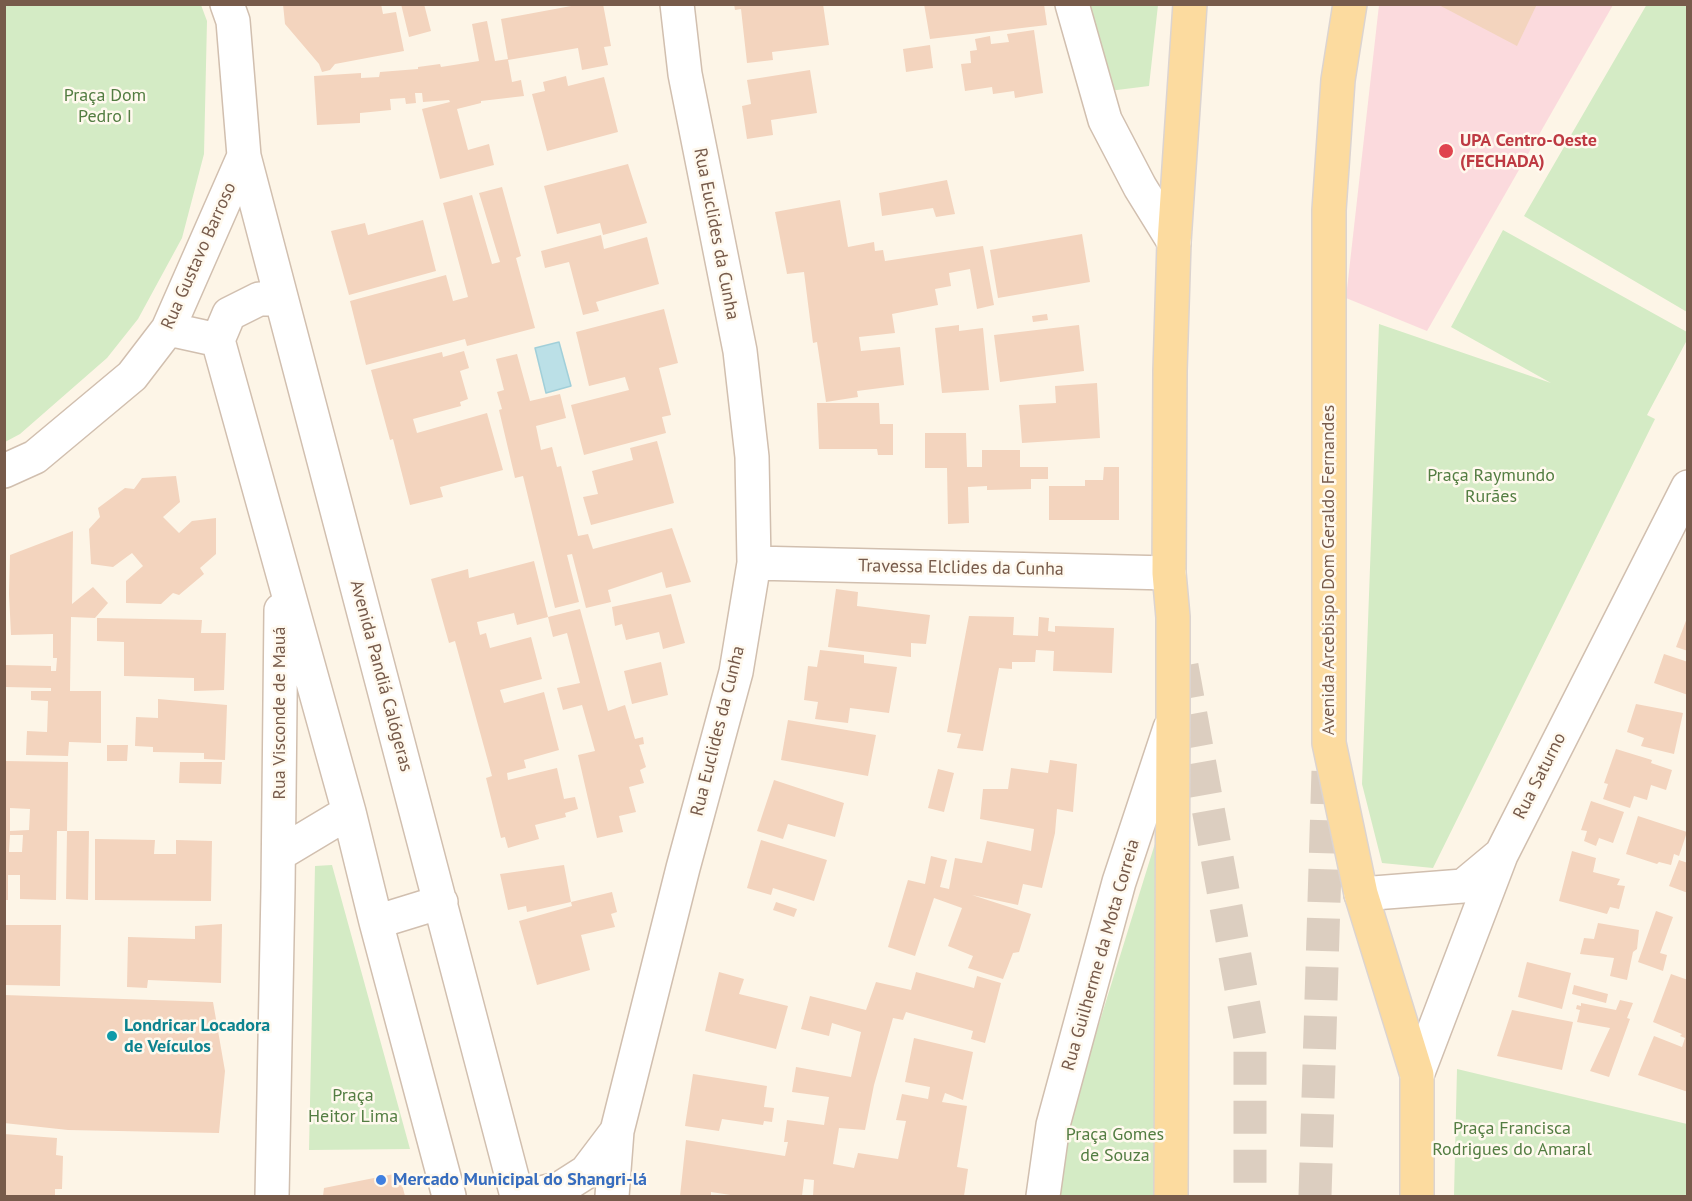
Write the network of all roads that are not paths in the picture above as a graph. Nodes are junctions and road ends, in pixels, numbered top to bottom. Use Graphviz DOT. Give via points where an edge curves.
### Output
graph roads {
  1 [pos="227,4"];
  2 [pos="677,4"];
  3 [pos="1072,4"];
  4 [pos="1190,4"];
  5 [pos="1350,4"];
  6 [pos="244,156"];
  7 [pos="1174,242"];
  8 [pos="281,299"];
  9 [pos="168,329"];
  10 [pos="218,340"];
  11 [pos="4,471"];
  12 [pos="1688,487"];
  13 [pos="753,562"];
  14 [pos="281,573"];
  15 [pos="1169,573"];
  16 [pos="1173,718"];
  17 [pos="349,812"];
  18 [pos="279,854"];
  19 [pos="1501,855"];
  20 [pos="1361,894"];
  21 [pos="441,902"];
  22 [pos="376,922"];
  23 [pos="1417,1075"];
  24 [pos="617,1131"];
  25 [pos="272,1197"];
  26 [pos="449,1197"];
  27 [pos="517,1197"];
  28 [pos="529,1197"];
  29 [pos="612,1197"];
  30 [pos="1043,1197"];
  31 [pos="1171,1197"];
  32 [pos="1418,1197"];
  1 -- 6 [label="street, Rua Gustavo Barroso" via="233,21"];
  2 -- 13 [label="street, Rua Euclides da Cunha" via="685,74 740,351 752,457"];
  3 -- 7 [label="street" via="1105,120"];
  4 -- 7 [label="main road"];
  5 -- 20 [label="main road, Avenida Arcebispo Dom Geraldo Fernandes" via="1338,80 1329,210 1329,743"];
  6 -- 8 [label="street, Avenida Pandiá Calógeras"];
  6 -- 9 [label="street, Rua Gustavo Barroso"];
  7 -- 15 [label="main road"];
  8 -- 10 [label="street" via="259,299 229,314"];
  8 -- 21 [label="street, Avenida Pandiá Calógeras"];
  9 -- 10 [label="street"];
  9 -- 11 [label="street, Rua Gustavo Barroso" via="132,376 35,457"];
  10 -- 14 [label="street"];
  12 -- 19 [label="street, Rua Saturno"];
  13 -- 15 [label="street, Travessa Elclides da Cunha"];
  13 -- 24 [label="street, Rua Euclides da Cunha" via="736,672"];
  14 -- 17 [label="street"];
  14 -- 18 [label="street, Rua Visconde de Mauá"];
  15 -- 16 [label="main road"];
  16 -- 30 [label="street, Rua Guilherme da Mota Correia" via="1119,882 1053,1125"];
  16 -- 31 [label="main road"];
  17 -- 18 [label="street"];
  17 -- 22 [label="street"];
  18 -- 25 [label="street, Rua Visconde de Mauá"];
  19 -- 20 [label="street" via="1463,886"];
  19 -- 23 [label="street, Rua Saturno"];
  20 -- 23 [label="main road, Avenida Arcebispo Dom Geraldo Fernandes"];
  21 -- 22 [label="street"];
  21 -- 27 [label="street, Avenida Pandiá Calógeras"];
  22 -- 26 [label="street"];
  23 -- 32 [label="main road, Avenida Arcebispo Dom Geraldo Fernandes"];
  24 -- 28 [label="street, Rua Euclides da Cunha" via="586,1172 561,1188"];
  24 -- 29 [label="street, Rua Euclides da Cunha"];
}
